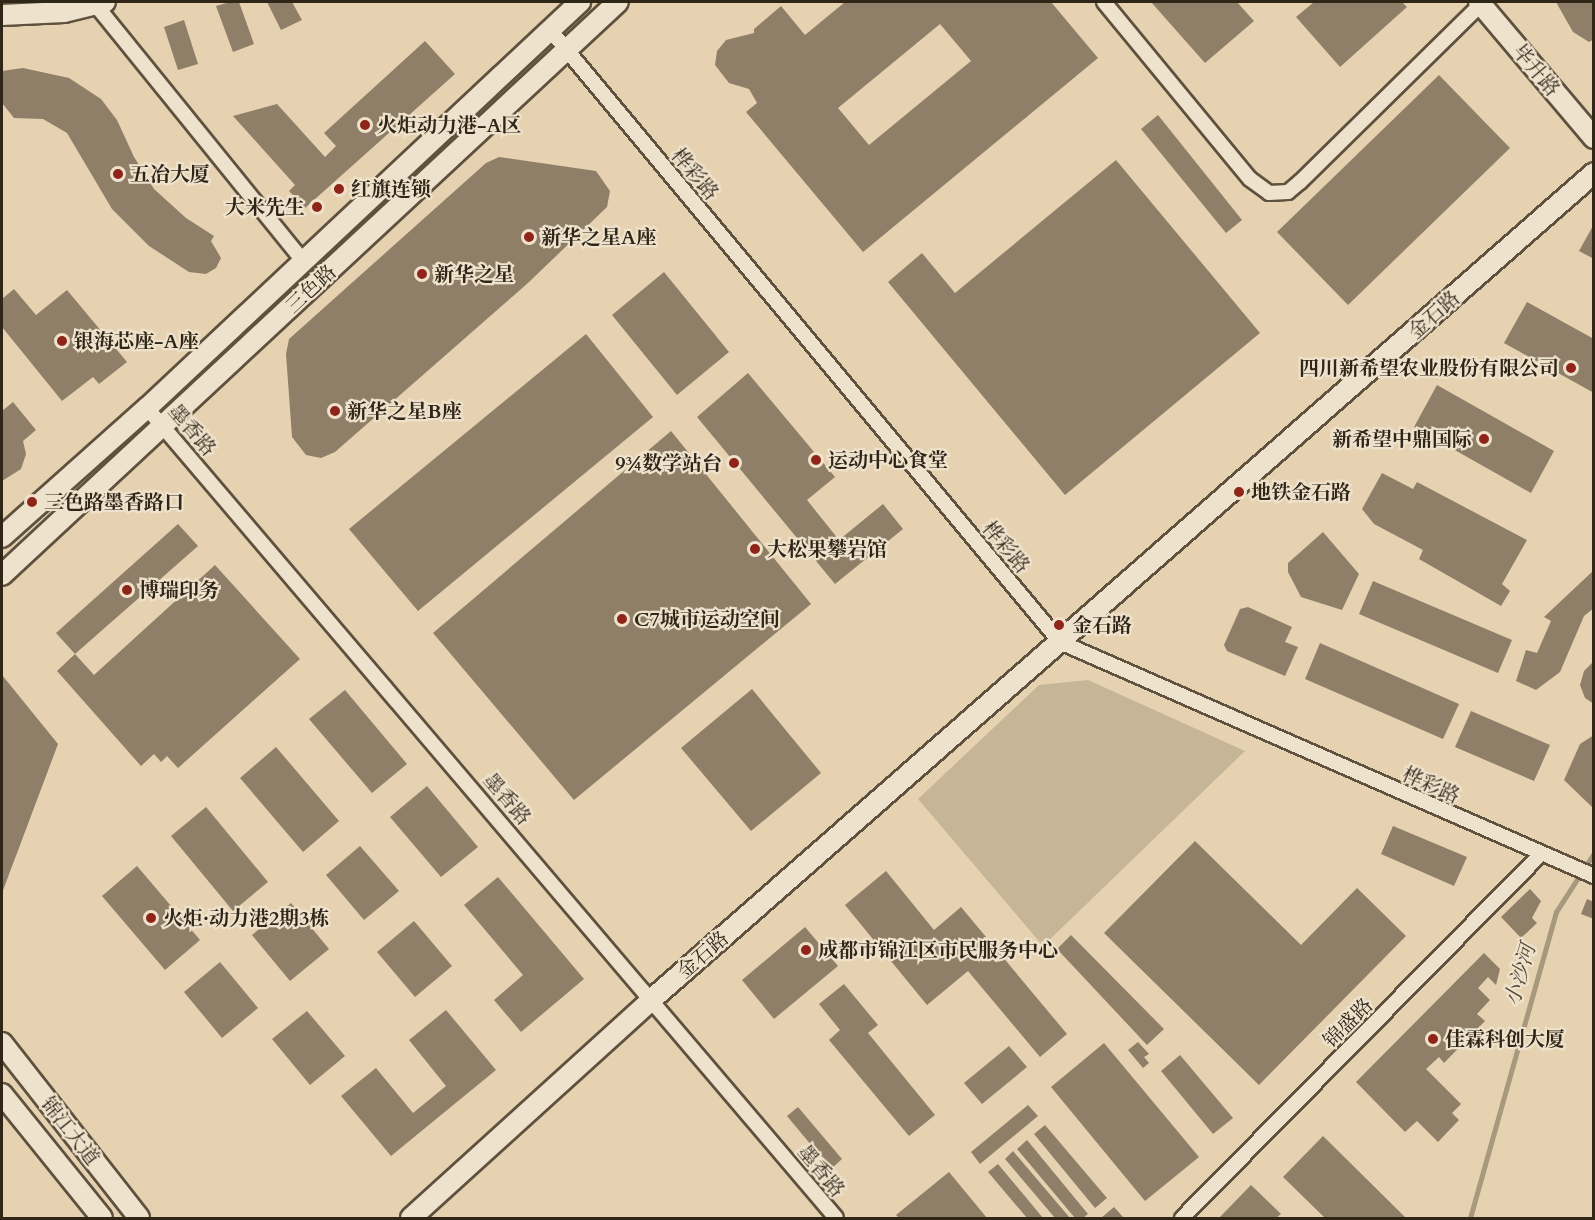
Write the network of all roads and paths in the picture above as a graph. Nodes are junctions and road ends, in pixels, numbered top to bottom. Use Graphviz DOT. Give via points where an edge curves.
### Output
graph roads {
  1 [pos="580,2"];
  2 [pos="618,2"];
  3 [pos="1104,2"];
  4 [pos="100,3"];
  5 [pos="1480,3"];
  6 [pos="2,15"];
  7 [pos="550,30"];
  8 [pos="566,50"];
  9 [pos="1593,138"];
  10 [pos="1593,173"];
  11 [pos="303,261"];
  12 [pos="147,408"];
  13 [pos="164,427"];
  14 [pos="2,537"];
  15 [pos="2,575"];
  16 [pos="1060,642"];
  17 [pos="1541,854"];
  18 [pos="1593,876"];
  19 [pos="651,1000"];
  20 [pos="2,1044"];
  21 [pos="2,1094"];
  22 [pos="102,1218"];
  23 [pos="139,1218"];
  24 [pos="411,1218"];
  25 [pos="836,1218"];
  26 [pos="1182,1218"];
  1 -- 7 [label="street, 三色路"];
  2 -- 8 [label="street, 三色路"];
  3 -- 5 [label="street" via="1250,179 1269,193 1288,192 1300,182"];
  4 -- 6 [label="street" via="64,12"];
  4 -- 11 [label="street"];
  5 -- 9 [label="street, 毕升路"];
  7 -- 8 [label="street, 桦彩路"];
  7 -- 11 [label="street, 三色路"];
  8 -- 13 [label="street, 三色路"];
  8 -- 16 [label="street, 桦彩路"];
  10 -- 16 [label="street, 金石路"];
  11 -- 12 [label="street, 三色路"];
  12 -- 13 [label="street, 墨香路"];
  12 -- 14 [label="street, 三色路"];
  13 -- 15 [label="street, 三色路"];
  13 -- 19 [label="street, 墨香路"];
  16 -- 17 [label="street, 桦彩路"];
  16 -- 19 [label="street, 金石路"];
  17 -- 18 [label="street, 桦彩路"];
  17 -- 26 [label="street, 锦盛路"];
  19 -- 24 [label="street, 金石路"];
  19 -- 25 [label="street, 墨香路"];
  20 -- 23 [label="street, 锦江大道"];
  21 -- 22 [label="street, 锦江大道"];
}
